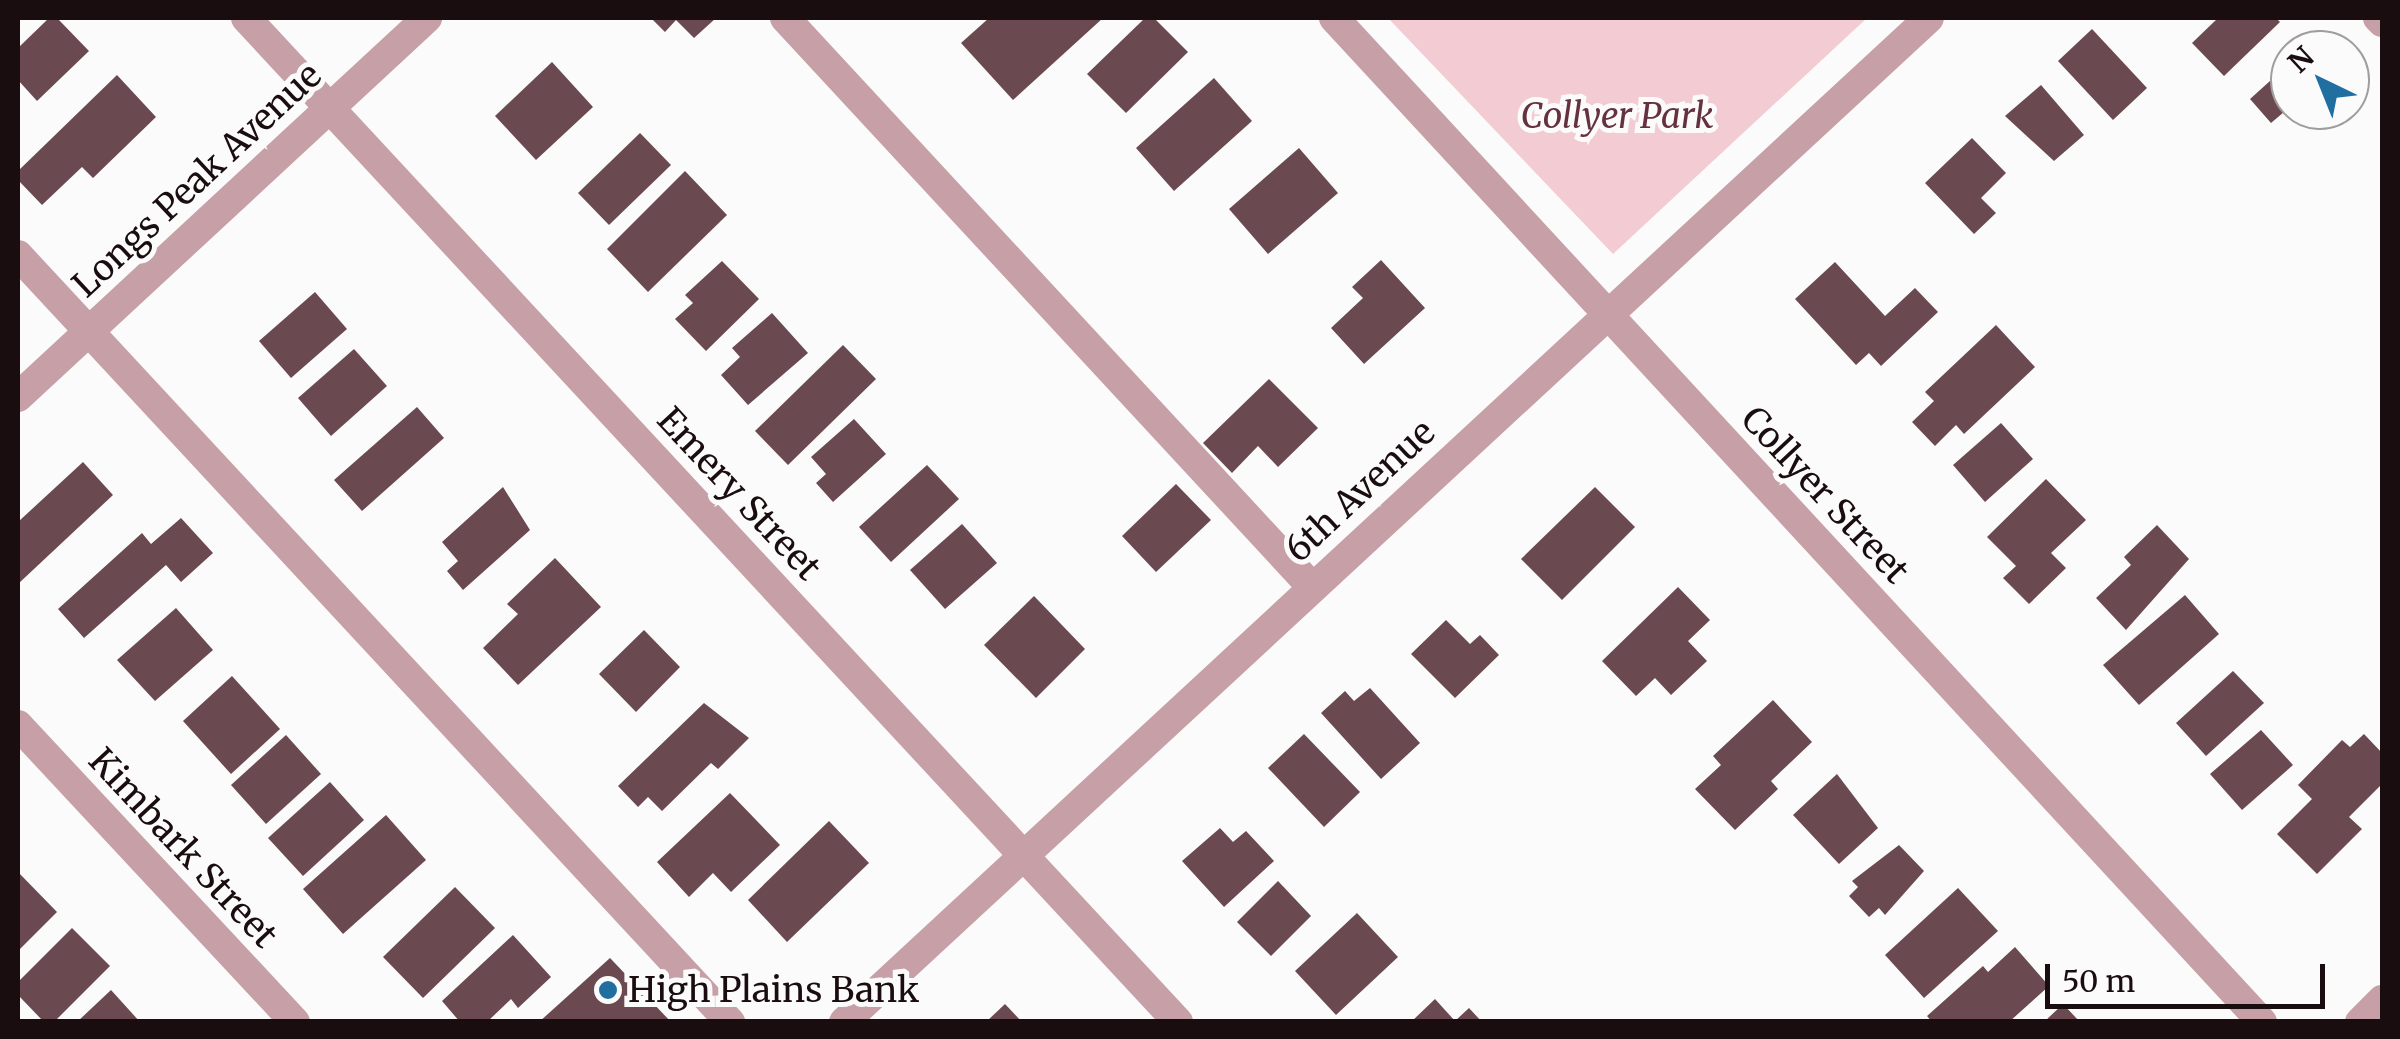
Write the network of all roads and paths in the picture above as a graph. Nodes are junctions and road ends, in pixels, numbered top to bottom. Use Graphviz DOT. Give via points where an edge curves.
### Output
graph roads {
  1 [pos="246,18"];
  2 [pos="427,18"];
  3 [pos="785,18"];
  4 [pos="1334,18"];
  5 [pos="1929,18"];
  6 [pos="330,107"];
  7 [pos="18,256"];
  8 [pos="1606,314"];
  9 [pos="88,332"];
  10 [pos="18,397"];
  11 [pos="1312,587"];
  12 [pos="18,726"];
  13 [pos="1024,856"];
  14 [pos="2382,1000"];
  15 [pos="294,1022"];
  16 [pos="730,1022"];
  17 [pos="844,1022"];
  18 [pos="1178,1022"];
  19 [pos="2262,1022"];
  20 [pos="2360,1022"];
  1 -- 6 [label="street, Emery Street"];
  2 -- 6 [label="street, Longs Peak Avenue"];
  3 -- 11 [label="street"];
  4 -- 8 [label="street, Collyer Street"];
  5 -- 8 [label="street, 6th Avenue"];
  6 -- 9 [label="street, Longs Peak Avenue"];
  6 -- 13 [label="street, Emery Street"];
  7 -- 9 [label="street"];
  8 -- 11 [label="street, 6th Avenue"];
  8 -- 19 [label="street, Collyer Street"];
  9 -- 10 [label="street, Longs Peak Avenue"];
  9 -- 16 [label="street"];
  11 -- 13 [label="street, 6th Avenue"];
  12 -- 15 [label="street, Kimbark Street"];
  13 -- 17 [label="street, 6th Avenue"];
  13 -- 18 [label="street, Emery Street"];
  14 -- 20 [label="street"];
}
